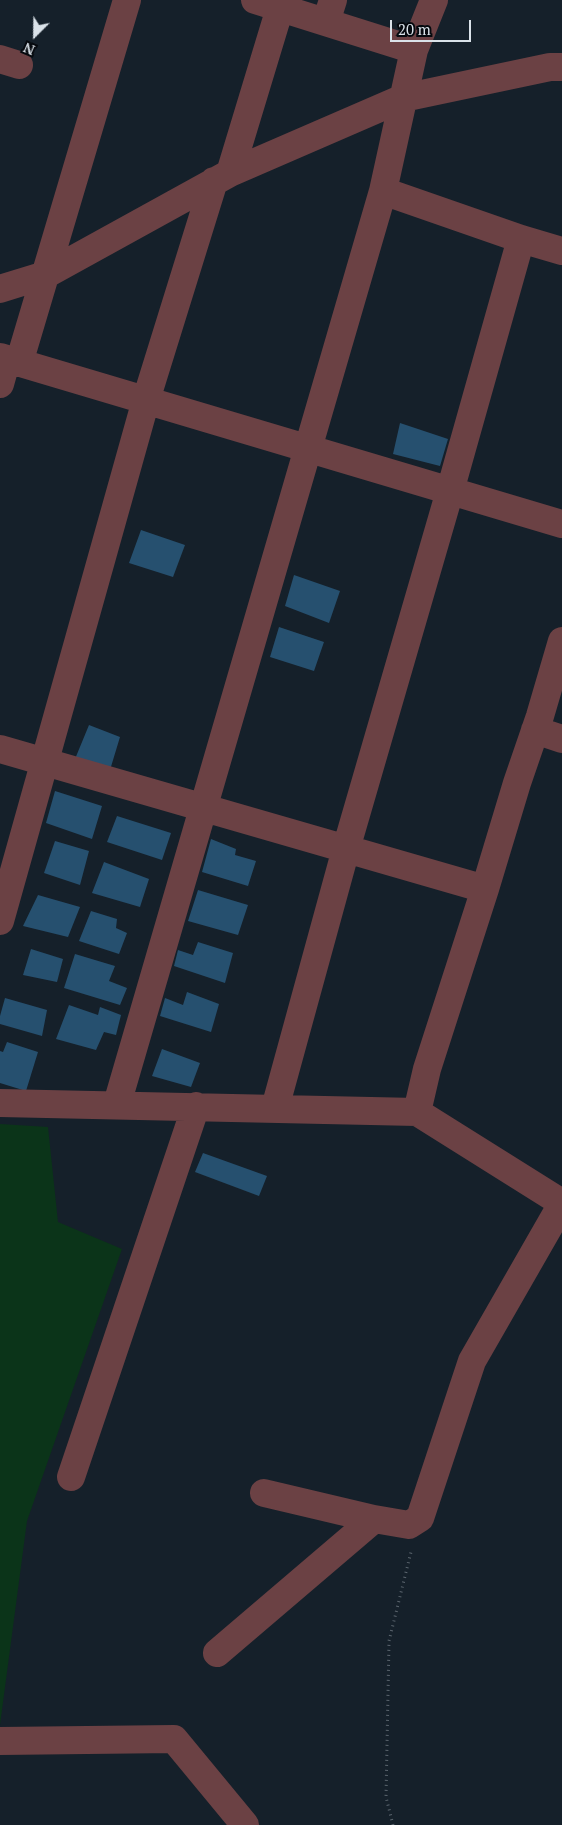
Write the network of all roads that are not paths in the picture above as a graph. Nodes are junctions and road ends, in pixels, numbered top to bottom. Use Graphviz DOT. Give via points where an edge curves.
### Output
graph roads {
  1 [pos="127,0"];
  2 [pos="434,0"];
  3 [pos="268,4"];
  4 [pos="329,11"];
  5 [pos="414,50"];
  6 [pos="562,67"];
  7 [pos="403,98"];
  8 [pos="222,177"];
  9 [pos="383,191"];
  10 [pos="521,239"];
  11 [pos="562,251"];
  12 [pos="46,275"];
  13 [pos="0,289"];
  14 [pos="7,366"];
  15 [pos="146,400"];
  16 [pos="308,449"];
  17 [pos="450,491"];
  18 [pos="562,524"];
  19 [pos="562,640"];
  20 [pos="535,730"];
  21 [pos="562,739"];
  22 [pos="0,748"];
  23 [pos="45,761"];
  24 [pos="204,807"];
  25 [pos="346,849"];
  26 [pos="485,889"];
  27 [pos="0,921"];
  28 [pos="0,1102"];
  29 [pos="117,1104"];
  30 [pos="196,1106"];
  31 [pos="275,1108"];
  32 [pos="417,1112"];
  33 [pos="562,1204"];
  34 [pos="71,1477"];
  35 [pos="264,1492"];
  36 [pos="374,1519"];
  37 [pos="218,1653"];
  38 [pos="0,1741"];
  39 [pos="245,1825"];
  1 -- 12 [label="street"];
  2 -- 5 [label="street"];
  3 -- 4 [label="street"];
  3 -- 8 [label="street"];
  4 -- 5 [label="street"];
  5 -- 7 [label="street"];
  6 -- 7 [label="street"];
  7 -- 8 [label="street"];
  7 -- 9 [label="street"];
  8 -- 12 [label="street"];
  8 -- 15 [label="street"];
  9 -- 10 [label="street"];
  9 -- 16 [label="street"];
  10 -- 11 [label="street"];
  10 -- 17 [label="street"];
  12 -- 13 [label="street"];
  12 -- 14 [label="street"];
  14 -- 15 [label="street"];
  15 -- 16 [label="street"];
  15 -- 23 [label="street"];
  16 -- 17 [label="street"];
  16 -- 24 [label="street"];
  17 -- 18 [label="street"];
  17 -- 25 [label="street"];
  19 -- 20 [label="street"];
  20 -- 21 [label="street"];
  20 -- 26 [label="street"];
  22 -- 23 [label="street"];
  23 -- 24 [label="street"];
  23 -- 27 [label="street"];
  24 -- 25 [label="street"];
  24 -- 29 [label="street"];
  25 -- 26 [label="street"];
  25 -- 31 [label="street"];
  26 -- 32 [label="street" via="427,1069"];
  28 -- 29 [label="street"];
  29 -- 30 [label="street"];
  30 -- 31 [label="street"];
  30 -- 34 [label="street"];
  31 -- 32 [label="street"];
  32 -- 33 [label="street"];
  33 -- 36 [label="street" via="472,1361 420,1518 409,1525"];
  35 -- 36 [label="street"];
  36 -- 37 [label="street"];
  38 -- 39 [label="street" via="174,1739"];
}
